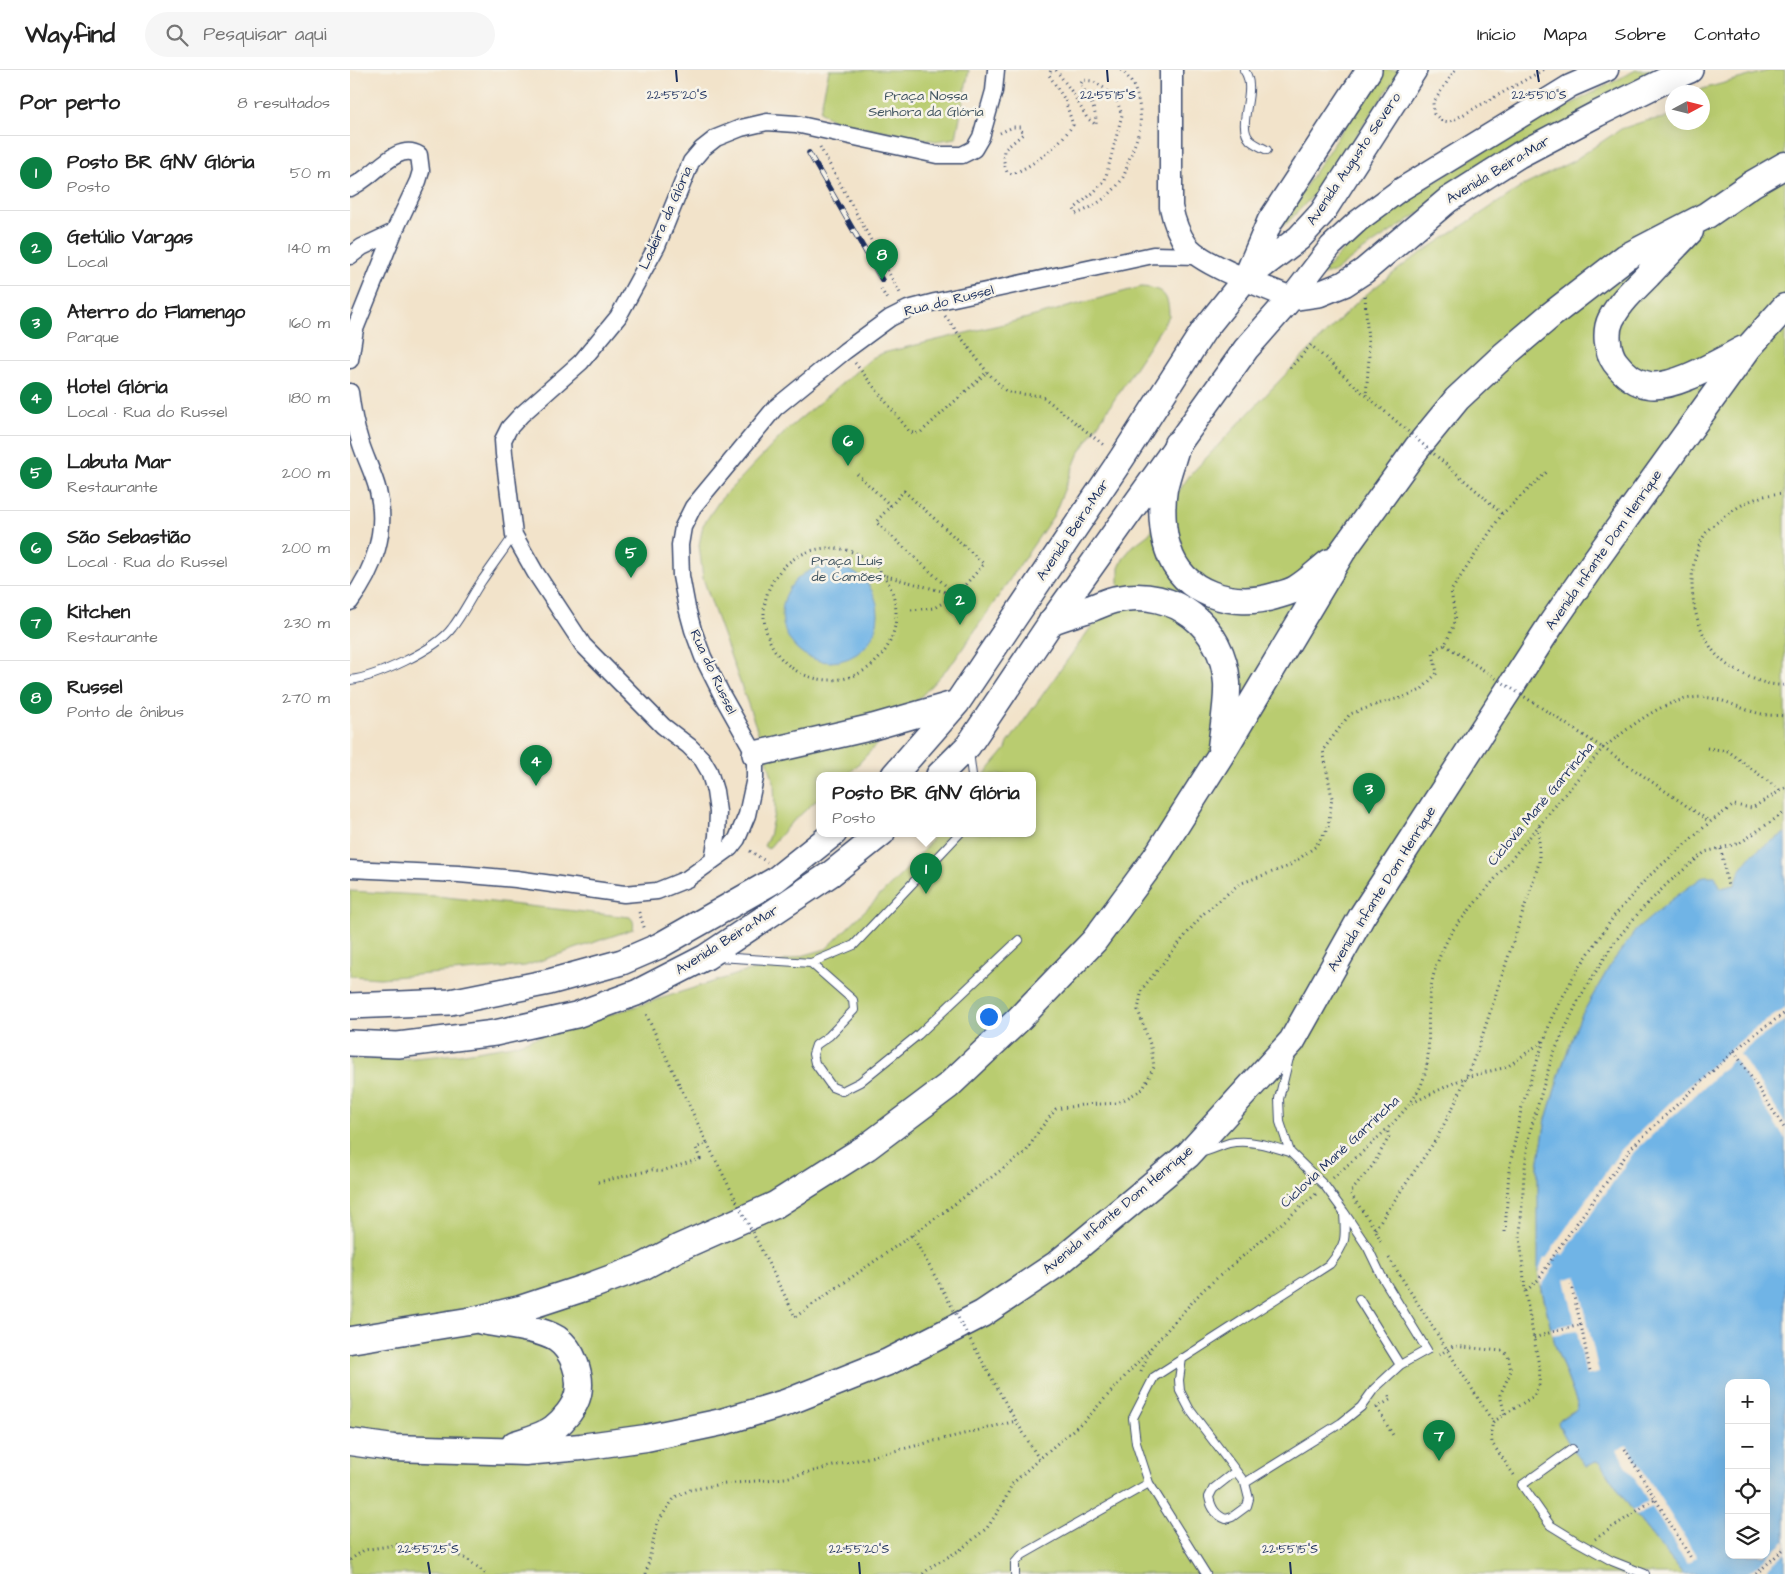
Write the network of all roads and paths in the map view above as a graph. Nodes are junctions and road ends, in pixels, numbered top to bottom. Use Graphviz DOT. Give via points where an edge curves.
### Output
graph roads {
  1 [pos="996,70"];
  2 [pos="1051,70"];
  3 [pos="1056,70"];
  4 [pos="1121,70"];
  5 [pos="1171,70"];
  6 [pos="1244,70"];
  7 [pos="1369,70"];
  8 [pos="1414,70"];
  9 [pos="1455,70"];
  10 [pos="1543,70"];
  11 [pos="1607,70"];
  12 [pos="1690,70"];
  13 [pos="980,137"];
  14 [pos="820,146"];
  15 [pos="1267,150"];
  16 [pos="1785,165"];
  17 [pos="350,188"];
  18 [pos="1707,215"];
  19 [pos="394,232"];
  20 [pos="350,256"];
  21 [pos="1198,256"];
  22 [pos="1364,271"];
  23 [pos="1246,279"];
  24 [pos="897,285"];
  25 [pos="881,289"];
  26 [pos="884,293"];
  27 [pos="1291,298"];
  28 [pos="935,302"];
  29 [pos="1785,307"];
  30 [pos="1749,347"];
  31 [pos="845,351"];
  32 [pos="350,360"];
  33 [pos="1290,368"];
  34 [pos="987,372"];
  35 [pos="350,392"];
  36 [pos="1366,395"];
  37 [pos="1177,444"];
  38 [pos="1122,458"];
  39 [pos="1549,470"];
  40 [pos="857,474"];
  41 [pos="1785,493"];
  42 [pos="891,506"];
  43 [pos="1502,514"];
  44 [pos="514,535"];
  45 [pos="1342,552"];
  46 [pos="885,576"];
  47 [pos="956,595"];
  48 [pos="350,602"];
  49 [pos="910,610"];
  50 [pos="1052,620"];
  51 [pos="1445,645"];
  52 [pos="350,680"];
  53 [pos="1785,685"];
  54 [pos="957,703"];
  55 [pos="1785,716"];
  56 [pos="968,746"];
  57 [pos="1603,748"];
  58 [pos="1707,748"];
  59 [pos="754,754"];
  60 [pos="1220,756"];
  61 [pos="897,772"];
  62 [pos="943,772"];
  63 [pos="972,772"];
  64 [pos="1783,790"];
  65 [pos="1785,812"];
  66 [pos="1710,822"];
  67 [pos="1539,826"];
  68 [pos="829,837"];
  69 [pos="877,837"];
  70 [pos="956,837"];
  71 [pos="1721,849"];
  72 [pos="750,851"];
  73 [pos="713,860"];
  74 [pos="767,862"];
  75 [pos="350,868"];
  76 [pos="1728,887"];
  77 [pos="639,912"];
  78 [pos="646,932"];
  79 [pos="1019,940"];
  80 [pos="706,957"];
  81 [pos="812,963"];
  82 [pos="636,993"];
  83 [pos="350,1006"];
  84 [pos="1785,1014"];
  85 [pos="1544,1040"];
  86 [pos="1292,1041"];
  87 [pos="350,1043"];
  88 [pos="1734,1051"];
  89 [pos="1466,1077"];
  90 [pos="1411,1103"];
  91 [pos="1387,1128"];
  92 [pos="1785,1129"];
  93 [pos="707,1143"];
  94 [pos="1290,1152"];
  95 [pos="1188,1155"];
  96 [pos="598,1182"];
  97 [pos="1325,1186"];
  98 [pos="1344,1212"];
  99 [pos="1375,1229"];
  100 [pos="1505,1232"];
  101 [pos="912,1235"];
  102 [pos="1384,1246"];
  103 [pos="1388,1255"];
  104 [pos="1571,1285"];
  105 [pos="1526,1291"];
  106 [pos="1359,1298"];
  107 [pos="474,1320"];
  108 [pos="1581,1325"];
  109 [pos="1534,1338"];
  110 [pos="350,1340"];
  111 [pos="1151,1348"];
  112 [pos="1447,1350"];
  113 [pos="1182,1358"];
  114 [pos="1432,1359"];
  115 [pos="1400,1365"];
  116 [pos="1590,1371"];
  117 [pos="1138,1378"];
  118 [pos="1387,1388"];
  119 [pos="1377,1408"];
  120 [pos="1369,1413"];
  121 [pos="1505,1415"];
  122 [pos="1016,1421"];
  123 [pos="1494,1422"];
  124 [pos="1394,1437"];
  125 [pos="350,1442"];
  126 [pos="1572,1449"];
  127 [pos="1625,1449"];
  128 [pos="495,1450"];
  129 [pos="1039,1458"];
  130 [pos="1236,1471"];
  131 [pos="1149,1483"];
  132 [pos="1245,1484"];
  133 [pos="1522,1485"];
  134 [pos="1655,1499"];
  135 [pos="1585,1546"];
  136 [pos="1785,1548"];
  137 [pos="1691,1558"];
  138 [pos="350,1560"];
  139 [pos="486,1574"];
  140 [pos="646,1574"];
  141 [pos="923,1574"];
  142 [pos="1015,1574"];
  143 [pos="1206,1574"];
  144 [pos="1645,1574"];
  145 [pos="1756,1574"];
  1 -- 13 [label="street, Ladeira da Glória" via="994,91"];
  2 -- 13 [label="path" via="1049,75 1065,100 1073,125 1057,144 1012,174 1007,172 1003,160 1004,150 1023,134 1020,127 985,139"];
  3 -- 4 [label="path" via="1087,118 1096,126 1097,118 1080,85 1083,80 1104,88 1117,101 1122,115 1105,180 1074,209 1076,214 1111,193 1123,178 1140,128 1136,94"];
  5 -- 21 [label="main road, Rua do Russel" via="1171,207 1181,237"];
  6 -- 15 [label="lane" via="1249,76 1250,89 1246,134 1250,141"];
  7 -- 23 [label="main road" via="1270,221"];
  8 -- 23 [label="main road, Avenida Augusto Severo" via="1322,213 1299,238"];
  9 -- 10 [label="path" via="1433,103 1434,114 1442,121 1450,122"];
  11 -- 27 [label="main road" via="1570,86 1400,190 1331,246"];
  12 -- 22 [label="main road, Avenida Beira-Mar" via="1519,155 1448,200"];
  13 -- 44 [label="street, Ladeira da Glória" via="974,149 962,155 937,155 796,124 766,122 716,138 691,162 657,246 618,317 581,362 509,428 503,440"];
  14 -- 24 [label="path"];
  16 -- 18 [label="highway"];
  17 -- 19 [label="street" via="394,156 410,151 419,155 421,171"];
  18 -- 30 [label="highway" via="1626,298 1610,321 1608,346 1622,372 1650,386 1687,378"];
  18 -- 45 [label="highway" via="1626,257 1503,356 1457,399 1422,441"];
  19 -- 20 [label="street"];
  19 -- 32 [label="street" via="355,329"];
  21 -- 23 [label="main road, Rua do Russel"];
  21 -- 28 [label="street, Rua do Russel" via="1153,255"];
  22 -- 27 [label="main road, Avenida Beira-Mar" via="1319,294"];
  22 -- 36 [label="path" via="1369,358"];
  23 -- 27 [label="main road, Rua do Russel"];
  23 -- 38 [label="main road, Avenida Beira-Mar" via="1204,330"];
  25 -- 26 [label="path"];
  27 -- 37 [label="main road" via="1246,349"];
  28 -- 31 [label="street, Rua do Russel" via="896,314"];
  28 -- 34 [label="path"];
  29 -- 30 [label="highway, Avenida Infante Dom Henrique"];
  30 -- 86 [label="highway, Avenida Infante Dom Henrique" via="1552,623 1362,916"];
  31 -- 34 [label="path" via="909,431 915,434 922,432"];
  31 -- 59 [label="street, Rua do Russel" via="775,408 693,506 684,527 680,546 682,576 693,630 723,697"];
  33 -- 36 [label="path" via="1311,345"];
  34 -- 38 [label="path" via="1011,393 1046,399"];
  35 -- 48 [label="street" via="360,441 374,476 381,509 381,536 377,551"];
  36 -- 43 [label="path, bridge"];
  37 -- 45 [label="highway" via="1164,490 1163,517 1168,550 1177,568 1206,592 1240,601 1260,600 1296,588"];
  37 -- 50 [label="main road"];
  38 -- 54 [label="main road, Avenida Beira-Mar"];
  39 -- 43 [label="path"];
  40 -- 42 [label="path"];
  41 -- 53 [label="path" via="1750,499 1708,530 1697,552 1691,576 1693,602 1710,646 1728,666 1752,679"];
  42 -- 47 [label="path" via="876,522"];
  42 -- 47 [label="path" via="904,491 984,564"];
  43 -- 51 [label="path" via="1451,591 1455,616"];
  44 -- 52 [label="lane" via="452,629 435,644 388,669"];
  44 -- 73 [label="street, Ladeira da Glória" via="582,645 663,726 689,746 710,772 718,812"];
  45 -- 60 [label="highway"];
  46 -- 46 [label="path" via="870,560 850,549 828,546 806,551 786,563 772,580 764,602 764,624 771,646 785,664 803,675 824,681 846,679 866,671 882,656 892,638 897,617 894,595"];
  46 -- 47 [label="path"];
  47 -- 49 [label="path" via="934,608"];
  50 -- 56 [label="main road"];
  50 -- 60 [label="highway" via="1117,599 1136,597 1160,599 1180,606 1198,620 1222,656 1227,683"];
  51 -- 57 [label="path, bridge"];
  51 -- 101 [label="path" via="1433,653 1437,674 1421,690 1350,714 1323,750 1332,798 1328,828 1315,847 1289,866 1238,884 1202,915 1142,989 1138,1010 1151,1047 1154,1067 1143,1089 1118,1103 1056,1109 1026,1152"];
  54 -- 59 [label="main road" via="873,727"];
  54 -- 61 [label="main road, Avenida Beira-Mar"];
  55 -- 57 [label="path, Ciclovia Mané Garrincha" via="1763,714 1711,698 1693,698 1656,710"];
  56 -- 62 [label="main road"];
  56 -- 63 [label="lane"];
  57 -- 66 [label="path"];
  57 -- 67 [label="path, Ciclovia Mané Garrincha"];
  58 -- 64 [label="path" via="1728,751"];
  59 -- 73 [label="street, Rua do Russel" via="755,778 747,815 737,839"];
  60 -- 107 [label="highway" via="1156,857 1094,941 1017,1021 948,1086 867,1147 775,1205 642,1267 529,1306"];
  64 -- 66 [label="path" via="1752,808 1734,805"];
  65 -- 71 [label="path" via="1740,844"];
  66 -- 85 [label="path" via="1648,877 1614,916 1576,972 1552,1017"];
  67 -- 89 [label="path" via="1539,863"];
  67 -- 90 [label="path, Ciclovia Mané Garrincha" via="1452,930 1438,958 1429,1004 1426,1067 1422,1084"];
  68 -- 83 [label="main road, Avenida Beira-Mar" via="775,880 659,946 622,962 549,982 450,1002"];
  69 -- 80 [label="main road, Avenida Beira-Mar" via="832,873"];
  70 -- 81 [label="lane" via="854,945"];
  71 -- 76 [label="path"];
  71 -- 105 [label="path" via="1705,852 1641,910 1613,944 1562,1032 1552,1056 1528,1143 1520,1236"];
  72 -- 74 [label="path"];
  73 -- 75 [label="street, Rua do Russel" via="687,879 657,891 624,894 516,879"];
  77 -- 78 [label="path"];
  79 -- 81 [label="lane" via="918,1035 860,1082 842,1091 832,1087 815,1063 813,1054 816,1045 854,1010 854,1000"];
  80 -- 81 [label="lane"];
  80 -- 82 [label="main road, Avenida Beira-Mar"];
  82 -- 87 [label="main road, Avenida Beira-Mar" via="576,1014 495,1033 398,1045"];
  82 -- 93 [label="path"];
  84 -- 88 [label="path"];
  85 -- 89 [label="path" via="1507,1067"];
  85 -- 100 [label="path" via="1518,1124 1509,1170"];
  86 -- 94 [label="lane" via="1278,1099 1280,1122"];
  86 -- 95 [label="highway, Avenida Infante Dom Henrique"];
  88 -- 92 [label="path"];
  88 -- 105 [label="path" via="1632,1147 1539,1279"];
  89 -- 90 [label="path"];
  89 -- 99 [label="path" via="1437,1138"];
  90 -- 91 [label="path, Ciclovia Mané Garrincha"];
  91 -- 97 [label="path, Ciclovia Mané Garrincha"];
  91 -- 99 [label="path" via="1389,1137 1350,1193"];
  93 -- 96 [label="path" via="696,1148 700,1159 662,1171 652,1170"];
  93 -- 101 [label="path, bridge" via="795,1317"];
  94 -- 95 [label="lane" via="1257,1142 1230,1143"];
  94 -- 97 [label="lane"];
  95 -- 128 [label="highway, Avenida Infante Dom Henrique" via="1057,1264 982,1314 888,1362 785,1403 722,1422 581,1447 525,1452"];
  97 -- 98 [label="lane"];
  97 -- 111 [label="path, Ciclovia Mané Garrincha" via="1203,1290"];
  98 -- 113 [label="lane" via="1346,1234 1342,1249 1330,1264"];
  98 -- 115 [label="lane" via="1427,1350"];
  99 -- 102 [label="path"];
  101 -- 122 [label="path, bridge"];
  103 -- 112 [label="path"];
  104 -- 108 [label="path"];
  105 -- 109 [label="path"];
  106 -- 115 [label="lane"];
  107 -- 110 [label="highway"];
  107 -- 128 [label="highway" via="545,1333 559,1340 573,1357 578,1374 578,1394 569,1413 552,1430"];
  108 -- 109 [label="path"];
  108 -- 116 [label="path"];
  109 -- 121 [label="path" via="1539,1385 1534,1396"];
  111 -- 117 [label="path, Ciclovia Mané Garrincha"];
  111 -- 129 [label="path" via="1087,1418"];
  112 -- 114 [label="path"];
  112 -- 121 [label="path" via="1453,1346 1502,1351 1508,1355 1511,1371 1500,1395"];
  112 -- 123 [label="path"];
  113 -- 130 [label="lane" via="1180,1391 1190,1410"];
  113 -- 131 [label="lane" via="1154,1377 1133,1418 1136,1443"];
  115 -- 132 [label="lane" via="1374,1389 1361,1407 1341,1423"];
  118 -- 119 [label="path" via="1390,1400"];
  119 -- 120 [label="path"];
  119 -- 124 [label="path"];
  121 -- 123 [label="path"];
  122 -- 129 [label="path"];
  122 -- 140 [label="path" via="785,1478 690,1490 676,1497 656,1523"];
  123 -- 133 [label="path" via="1492,1443"];
  125 -- 128 [label="highway, Avenida Infante Dom Henrique" via="393,1448"];
  126 -- 133 [label="lane"];
  127 -- 134 [label="path"];
  129 -- 141 [label="path" via="1012,1484 987,1528"];
  130 -- 132 [label="lane"];
  130 -- 132 [label="lane" via="1209,1496 1211,1507 1219,1517 1232,1517 1247,1506 1249,1499"];
  131 -- 142 [label="lane" via="1022,1555 1015,1563"];
  131 -- 143 [label="lane"];
  133 -- 135 [label="lane" via="1550,1525"];
  134 -- 135 [label="path"];
  134 -- 137 [label="path"];
  135 -- 144 [label="lane"];
  136 -- 145 [label="path"];
  138 -- 139 [label="path" via="364,1550 401,1544 424,1545 467,1560"];
}
